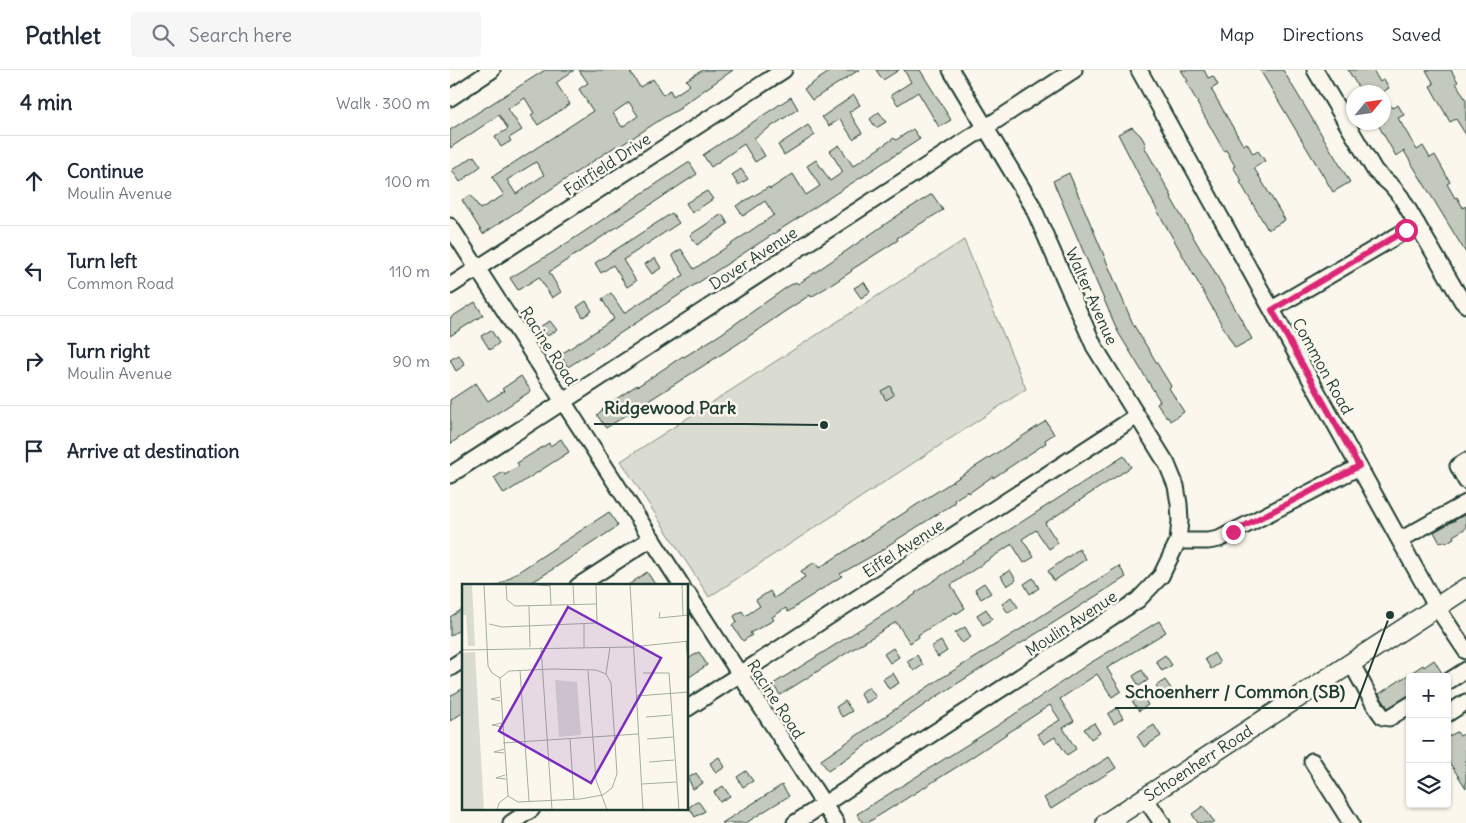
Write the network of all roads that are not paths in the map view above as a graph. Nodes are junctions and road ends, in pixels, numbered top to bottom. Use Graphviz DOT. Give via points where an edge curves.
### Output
graph roads {
  1 [pos="784,70"];
  2 [pos="951,70"];
  3 [pos="1074,70"];
  4 [pos="1139,70"];
  5 [pos="1315,70"];
  6 [pos="489,71"];
  7 [pos="450,98"];
  8 [pos="986,128"];
  9 [pos="1417,224"];
  10 [pos="450,226"];
  11 [pos="478,269"];
  12 [pos="450,286"];
  13 [pos="1466,305"];
  14 [pos="1272,310"];
  15 [pos="564,401"];
  16 [pos="1138,416"];
  17 [pos="1466,461"];
  18 [pos="1359,466"];
  19 [pos="450,475"];
  20 [pos="1466,481"];
  21 [pos="1466,503"];
  22 [pos="652,538"];
  23 [pos="1400,540"];
  24 [pos="1178,541"];
  25 [pos="581,584"];
  26 [pos="681,584"];
  27 [pos="1466,588"];
  28 [pos="689,596"];
  29 [pos="1436,606"];
  30 [pos="1466,651"];
  31 [pos="462,660"];
  32 [pos="1351,663"];
  33 [pos="450,668"];
  34 [pos="1466,670"];
  35 [pos="739,675"];
  36 [pos="1451,679"];
  37 [pos="1466,702"];
  38 [pos="689,707"];
  39 [pos="1406,707"];
  40 [pos="1451,711"];
  41 [pos="1312,761"];
  42 [pos="1145,798"];
  43 [pos="824,804"];
  44 [pos="530,810"];
  45 [pos="511,823"];
  46 [pos="795,823"];
  47 [pos="836,823"];
  48 [pos="1106,823"];
  49 [pos="1162,823"];
  50 [pos="1351,823"];
  1 -- 11 [label="street, Fairfield Drive"];
  2 -- 8 [label="street, Walter Avenue"];
  3 -- 8 [label="street, Dover Avenue"];
  4 -- 14 [label="street, Common Road"];
  5 -- 9 [label="street" via="1375,171 1398,193"];
  6 -- 7 [label="street"];
  8 -- 15 [label="street, Dover Avenue"];
  8 -- 16 [label="street, Walter Avenue" via="1032,205 1094,346"];
  9 -- 13 [label="street"];
  9 -- 14 [label="street"];
  10 -- 11 [label="street, Racine Road"];
  11 -- 12 [label="street, Fairfield Drive"];
  11 -- 15 [label="street, Racine Road"];
  14 -- 18 [label="street, Common Road"];
  15 -- 19 [label="street, Dover Avenue"];
  15 -- 22 [label="street, Racine Road"];
  16 -- 24 [label="street, Walter Avenue" via="1168,464 1176,486 1180,521"];
  16 -- 35 [label="street, Eiffel Avenue"];
  17 -- 20 [label="street" via="1458,466"];
  18 -- 23 [label="street, Common Road"];
  18 -- 24 [label="street" via="1219,539"];
  21 -- 23 [label="street"];
  22 -- 25 [label="street"];
  22 -- 26 [label="street, Racine Road"];
  23 -- 29 [label="street, Common Road"];
  24 -- 43 [label="street, Moulin Avenue" via="1161,576 1138,600"];
  27 -- 29 [label="main road, Schoenherr Road"];
  28 -- 35 [label="street, Racine Road"];
  29 -- 30 [label="street, Common Road"];
  29 -- 32 [label="main road, Schoenherr Road"];
  31 -- 33 [label="street"];
  32 -- 39 [label="street" via="1383,717 1389,718"];
  32 -- 42 [label="main road, Schoenherr Road"];
  34 -- 36 [label="street"];
  35 -- 38 [label="street, Eiffel Avenue"];
  35 -- 43 [label="street, Racine Road"];
  37 -- 40 [label="street"];
  41 -- 50 [label="street"];
  42 -- 48 [label="main road, Schoenherr Road"];
  42 -- 49 [label="street"];
  43 -- 46 [label="street, Moulin Avenue"];
  43 -- 47 [label="street, Racine Road"];
  44 -- 45 [label="street"];
}
